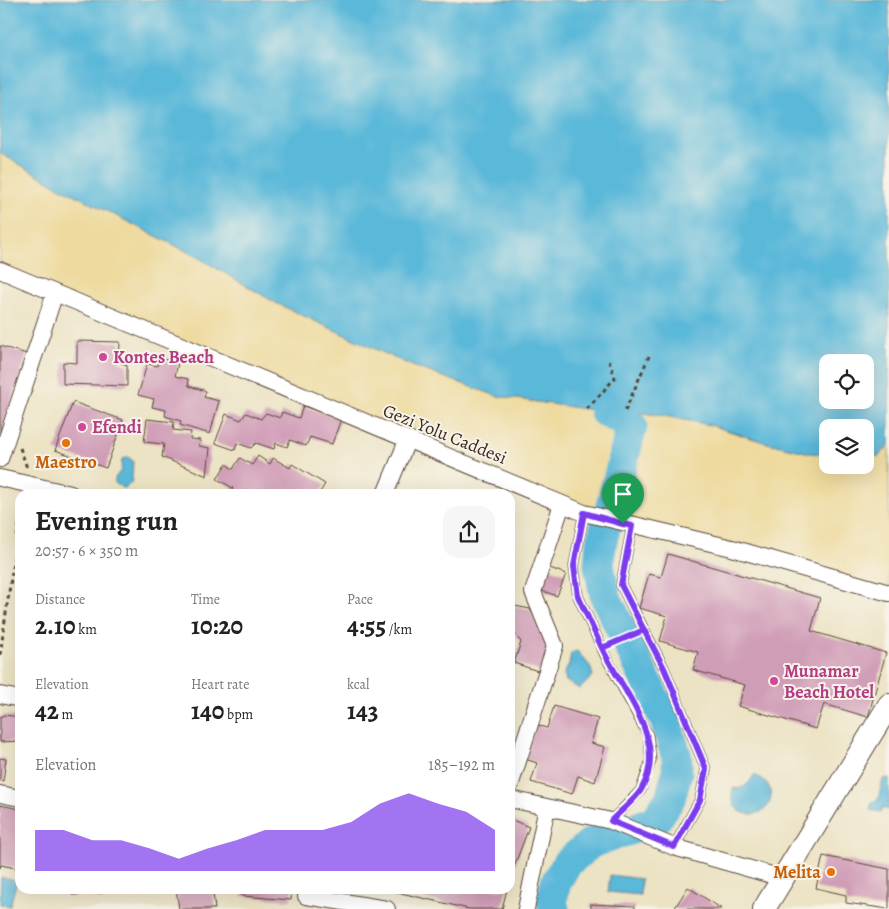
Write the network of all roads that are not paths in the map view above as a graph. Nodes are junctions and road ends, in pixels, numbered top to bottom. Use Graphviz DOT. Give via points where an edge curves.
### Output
graph roads {
  1 [pos="0,270"];
  2 [pos="55,293"];
  3 [pos="407,441"];
  4 [pos="0,458"];
  5 [pos="0,478"];
  6 [pos="49,489"];
  7 [pos="387,489"];
  8 [pos="562,504"];
  9 [pos="590,514"];
  10 [pos="628,525"];
  11 [pos="889,593"];
  12 [pos="0,695"];
  13 [pos="15,697"];
  14 [pos="889,705"];
  15 [pos="515,770"];
  16 [pos="0,794"];
  17 [pos="15,797"];
  18 [pos="515,801"];
  19 [pos="546,807"];
  20 [pos="611,821"];
  21 [pos="674,847"];
  22 [pos="782,878"];
  23 [pos="306,898"];
  24 [pos="387,909"];
  25 [pos="526,909"];
  26 [pos="764,909"];
  1 -- 2 [label="street, Gezi Yolu Caddesi"];
  2 -- 3 [label="street, Gezi Yolu Caddesi"];
  2 -- 4 [label="street"];
  3 -- 7 [label="street"];
  3 -- 8 [label="street, Gezi Yolu Caddesi"];
  5 -- 6 [label="street"];
  8 -- 9 [label="street, Gezi Yolu Caddesi"];
  8 -- 15 [label="street" via="533,592 555,646"];
  9 -- 10 [label="street, Gezi Yolu Caddesi"];
  9 -- 20 [label="lane" via="574,566 578,596 648,735 651,760 641,790"];
  10 -- 11 [label="street, Gezi Yolu Caddesi" via="732,548"];
  10 -- 21 [label="lane" via="621,585 679,700 706,769 700,800"];
  12 -- 13 [label="street"];
  14 -- 22 [label="street"];
  16 -- 17 [label="street"];
  18 -- 19 [label="street"];
  19 -- 20 [label="street"];
  19 -- 25 [label="street"];
  20 -- 21 [label="street"];
  21 -- 22 [label="street"];
  22 -- 26 [label="street"];
  23 -- 24 [label="street"];
}
